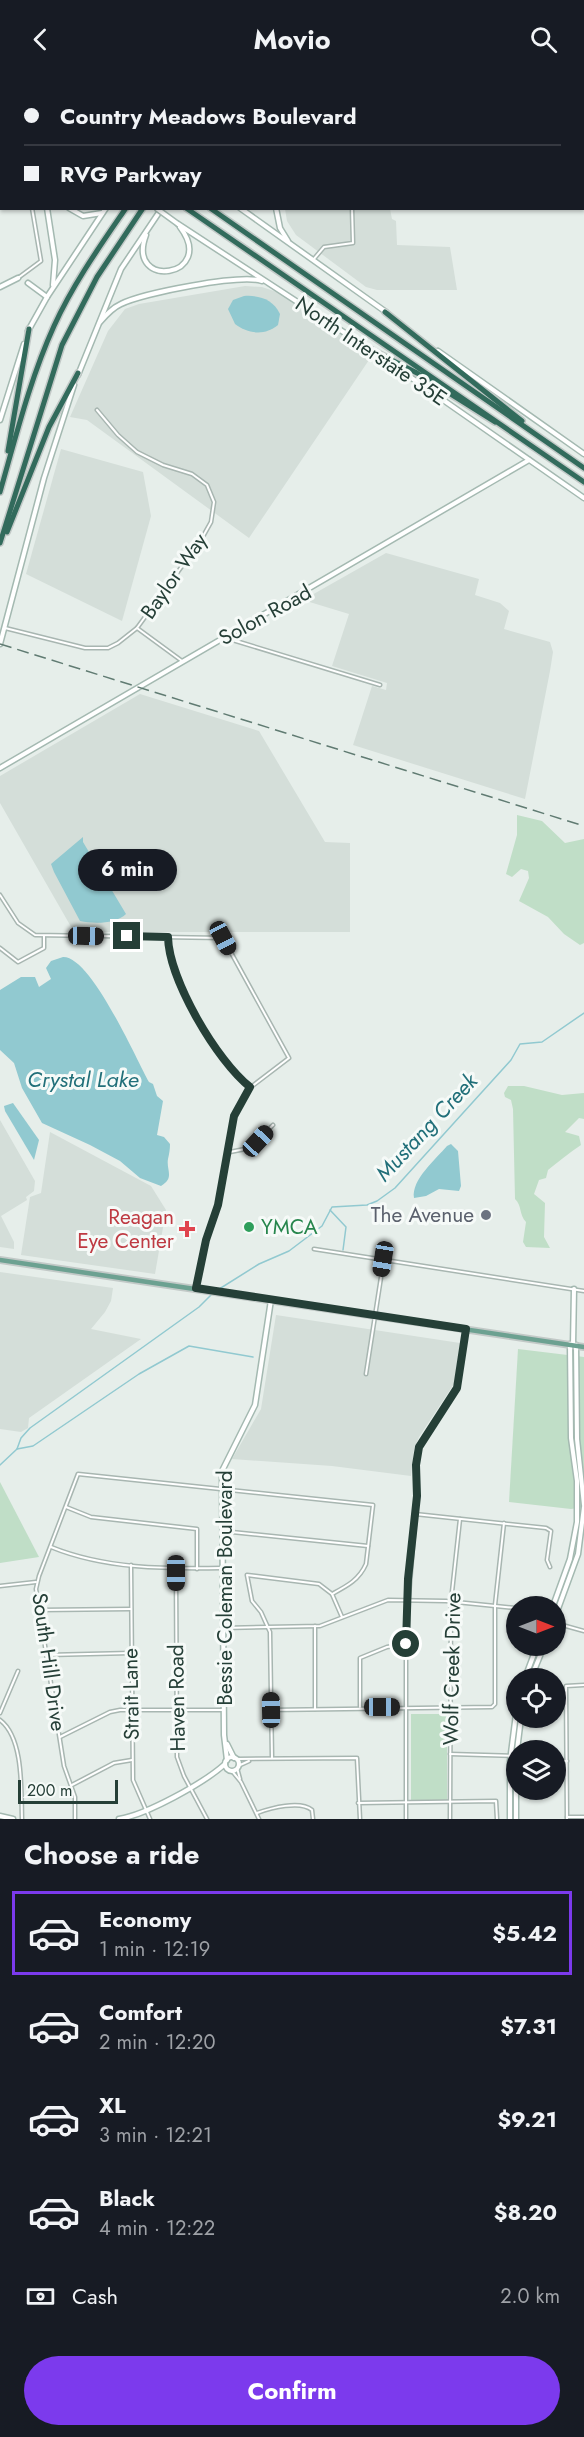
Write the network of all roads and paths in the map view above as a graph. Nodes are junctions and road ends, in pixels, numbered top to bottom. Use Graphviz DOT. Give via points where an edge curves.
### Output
graph roads {
  1 [pos="32,210"];
  2 [pos="47,210"];
  3 [pos="73,210"];
  4 [pos="125,210"];
  5 [pos="142,210"];
  6 [pos="159,210"];
  7 [pos="161,210"];
  8 [pos="188,210"];
  9 [pos="213,210"];
  10 [pos="243,210"];
  11 [pos="277,210"];
  12 [pos="352,210"];
  13 [pos="104,211"];
  14 [pos="178,224"];
  15 [pos="148,228"];
  16 [pos="292,246"];
  17 [pos="313,260"];
  18 [pos="18,278"];
  19 [pos="28,283"];
  20 [pos="272,284"];
  21 [pos="0,287"];
  22 [pos="52,288"];
  23 [pos="47,297"];
  24 [pos="385,312"];
  25 [pos="97,324"];
  26 [pos="29,329"];
  27 [pos="370,349"];
  28 [pos="78,373"];
  29 [pos="97,410"];
  30 [pos="0,420"];
  31 [pos="501,423"];
  32 [pos="556,448"];
  33 [pos="584,454"];
  34 [pos="529,460"];
  35 [pos="584,468"];
  36 [pos="584,482"];
  37 [pos="0,491"];
  38 [pos="584,498"];
  39 [pos="0,542"];
  40 [pos="2,627"];
  41 [pos="137,628"];
  42 [pos="223,637"];
  43 [pos="0,644"];
  44 [pos="183,661"];
  45 [pos="380,685"];
  46 [pos="0,768"];
  47 [pos="0,895"];
  48 [pos="44,935"];
  49 [pos="168,937"];
  50 [pos="0,948"];
  51 [pos="250,1087"];
  52 [pos="273,1125"];
  53 [pos="228,1152"];
  54 [pos="314,1249"];
  55 [pos="384,1258"];
  56 [pos="0,1260"];
  57 [pos="198,1288"];
  58 [pos="574,1289"];
  59 [pos="584,1291"];
  60 [pos="272,1299"];
  61 [pos="375,1315"];
  62 [pos="466,1329"];
  63 [pos="573,1345"];
  64 [pos="584,1347"];
  65 [pos="366,1374"];
  66 [pos="222,1489"];
  67 [pos="584,1506"];
  68 [pos="66,1507"];
  69 [pos="415,1514"];
  70 [pos="460,1519"];
  71 [pos="504,1523"];
  72 [pos="222,1531"];
  73 [pos="369,1546"];
  74 [pos="51,1547"];
  75 [pos="130,1565"];
  76 [pos="550,1567"];
  77 [pos="222,1568"];
  78 [pos="197,1569"];
  79 [pos="176,1570"];
  80 [pos="37,1582"];
  81 [pos="0,1586"];
  82 [pos="332,1594"];
  83 [pos="557,1596"];
  84 [pos="563,1596"];
  85 [pos="408,1599"];
  86 [pos="451,1601"];
  87 [pos="495,1605"];
  88 [pos="506,1607"];
  89 [pos="130,1609"];
  90 [pos="39,1610"];
  91 [pos="342,1617"];
  92 [pos="315,1626"];
  93 [pos="566,1626"];
  94 [pos="269,1627"];
  95 [pos="223,1628"];
  96 [pos="584,1631"];
  97 [pos="406,1644"];
  98 [pos="131,1653"];
  99 [pos="46,1655"];
  100 [pos="18,1671"];
  101 [pos="584,1685"];
  102 [pos="360,1707"];
  103 [pos="405,1707"];
  104 [pos="450,1707"];
  105 [pos="315,1709"];
  106 [pos="131,1710"];
  107 [pos="177,1710"];
  108 [pos="224,1710"];
  109 [pos="271,1710"];
  110 [pos="0,1713"];
  111 [pos="0,1720"];
  112 [pos="60,1737"];
  113 [pos="225,1741"];
  114 [pos="450,1754"];
  115 [pos="506,1757"];
  116 [pos="235,1758"];
  117 [pos="272,1758"];
  118 [pos="251,1759"];
  119 [pos="132,1761"];
  120 [pos="567,1761"];
  121 [pos="226,1762"];
  122 [pos="238,1767"];
  123 [pos="231,1771"];
  124 [pos="215,1773"];
  125 [pos="241,1782"];
  126 [pos="72,1785"];
  127 [pos="189,1787"];
  128 [pos="511,1800"];
  129 [pos="515,1800"];
  130 [pos="450,1801"];
  131 [pos="358,1803"];
  132 [pos="406,1803"];
  133 [pos="145,1811"];
  134 [pos="257,1813"];
  135 [pos="0,1816"];
  136 [pos="584,1817"];
  137 [pos="567,1818"];
  138 [pos="13,1819"];
  139 [pos="22,1819"];
  140 [pos="75,1819"];
  141 [pos="119,1819"];
  142 [pos="150,1819"];
  143 [pos="207,1819"];
  144 [pos="259,1819"];
  145 [pos="313,1819"];
  146 [pos="360,1819"];
  147 [pos="406,1819"];
  148 [pos="450,1819"];
  149 [pos="496,1819"];
  150 [pos="510,1819"];
  151 [pos="516,1819"];
  1 -- 18 [label="street" via="41,261"];
  2 -- 22 [label="main road" via="55,260"];
  3 -- 13 [label="main road" via="86,216"];
  4 -- 37 [label="highway" via="79,278 54,326"];
  5 -- 39 [label="highway" via="100,273 62,345"];
  6 -- 14 [label="main road, North Interstate 35E, bridge"];
  7 -- 15 [label="main road"];
  8 -- 31 [label="highway"];
  9 -- 32 [label="highway"];
  10 -- 16 [label="main road, North Interstate 35E"];
  11 -- 16 [label="main road" via="283,234"];
  12 -- 17 [label="street" via="352,243 324,247"];
  13 -- 22 [label="main road"];
  14 -- 15 [label="main road" via="186,234 189,253 185,263 172,271 158,271 143,259 142,246"];
  14 -- 20 [label="main road, North Interstate 35E"];
  15 -- 25 [label="main road" via="121,268"];
  16 -- 17 [label="main road, North Interstate 35E"];
  17 -- 24 [label="main road, North Interstate 35E"];
  18 -- 21 [label="main road"];
  19 -- 23 [label="main road"];
  20 -- 25 [label="main road" via="244,278 138,298 114,307"];
  20 -- 27 [label="main road, North Interstate 35E"];
  22 -- 23 [label="main road"];
  23 -- 26 [label="main road"];
  24 -- 32 [label="highway"];
  24 -- 33 [label="main road, North Interstate 35E"];
  25 -- 28 [label="main road"];
  26 -- 30 [label="main road"];
  26 -- 37 [label="highway" via="17,414"];
  27 -- 31 [label="highway" via="417,373 490,421"];
  27 -- 34 [label="main road, North Interstate 35E"];
  28 -- 39 [label="highway" via="49,427"];
  28 -- 40 [label="main road"];
  29 -- 41 [label="street, Baylor Way" via="109,427 137,452 200,479 214,502 213,515 201,540"];
  31 -- 36 [label="highway"];
  32 -- 35 [label="highway"];
  34 -- 38 [label="main road, North Interstate 35E"];
  34 -- 42 [label="main road, Solon Road"];
  40 -- 41 [label="street, Baylor Way" via="96,649 118,644"];
  40 -- 43 [label="main road"];
  41 -- 44 [label="street"];
  42 -- 44 [label="main road, Solon Road"];
  42 -- 45 [label="street"];
  44 -- 46 [label="main road, Solon Road"];
  47 -- 48 [label="street" via="18,923 35,935"];
  48 -- 49 [label="street"];
  48 -- 50 [label="street" via="44,948 18,962"];
  49 -- 51 [label="street" via="171,967 213,1045 231,1072"];
  49 -- 51 [label="street" via="223,938 289,1058"];
  51 -- 53 [label="street" via="234,1116"];
  52 -- 53 [label="street" via="250,1149"];
  53 -- 57 [label="street"];
  54 -- 55 [label="street"];
  55 -- 58 [label="street"];
  55 -- 61 [label="street"];
  56 -- 57 [label="main road"];
  57 -- 60 [label="main road"];
  58 -- 59 [label="street"];
  58 -- 63 [label="main road"];
  60 -- 61 [label="main road"];
  60 -- 66 [label="main road, Bessie Coleman Boulevard" via="255,1405 225,1461"];
  61 -- 62 [label="main road"];
  61 -- 65 [label="street"];
  62 -- 63 [label="main road"];
  62 -- 69 [label="street" via="457,1388 419,1447"];
  63 -- 64 [label="main road"];
  63 -- 67 [label="main road"];
  63 -- 83 [label="main road" via="571,1438 577,1522 570,1559"];
  66 -- 68 [label="street, South Hill Drive" via="78,1474"];
  66 -- 72 [label="main road, Bessie Coleman Boulevard"];
  66 -- 73 [label="street" via="373,1505"];
  67 -- 84 [label="main road" via="578,1554"];
  68 -- 74 [label="street, South Hill Drive"];
  68 -- 78 [label="street" via="91,1516 197,1529"];
  69 -- 70 [label="street"];
  69 -- 85 [label="street"];
  70 -- 71 [label="street"];
  70 -- 86 [label="street, Wolf Creek Drive"];
  71 -- 76 [label="street" via="551,1531 547,1560"];
  71 -- 87 [label="street"];
  72 -- 73 [label="street"];
  72 -- 77 [label="main road, Bessie Coleman Boulevard"];
  73 -- 82 [label="street" via="363,1573"];
  74 -- 75 [label="street" via="87,1560"];
  74 -- 80 [label="street, South Hill Drive"];
  75 -- 79 [label="street"];
  75 -- 89 [label="street, Strait Lane"];
  77 -- 78 [label="street"];
  77 -- 95 [label="main road, Bessie Coleman Boulevard"];
  78 -- 79 [label="street"];
  79 -- 107 [label="street, Haven Road"];
  80 -- 81 [label="street"];
  80 -- 90 [label="street, South Hill Drive"];
  82 -- 91 [label="street"];
  82 -- 94 [label="street" via="319,1584 248,1575 252,1601"];
  85 -- 86 [label="street"];
  85 -- 91 [label="street" via="382,1601"];
  85 -- 97 [label="street"];
  86 -- 87 [label="street"];
  86 -- 104 [label="street, Wolf Creek Drive"];
  87 -- 88 [label="street"];
  87 -- 104 [label="street" via="495,1704"];
  89 -- 90 [label="street"];
  89 -- 98 [label="street, Strait Lane"];
  90 -- 99 [label="street, South Hill Drive"];
  91 -- 92 [label="street"];
  92 -- 94 [label="street"];
  92 -- 105 [label="street"];
  93 -- 96 [label="street"];
  94 -- 95 [label="street"];
  94 -- 109 [label="street"];
  95 -- 108 [label="main road, Bessie Coleman Boulevard"];
  97 -- 102 [label="street" via="360,1658"];
  97 -- 103 [label="street"];
  98 -- 99 [label="street"];
  98 -- 106 [label="street, Strait Lane"];
  99 -- 112 [label="street, South Hill Drive"];
  100 -- 110 [label="street"];
  101 -- 120 [label="street" via="566,1686"];
  102 -- 103 [label="street"];
  102 -- 105 [label="street"];
  103 -- 104 [label="street"];
  103 -- 132 [label="street"];
  104 -- 114 [label="street, Wolf Creek Drive"];
  105 -- 109 [label="street"];
  106 -- 107 [label="street"];
  106 -- 112 [label="street" via="110,1712"];
  106 -- 119 [label="street, Strait Lane"];
  107 -- 108 [label="street"];
  107 -- 127 [label="street, Haven Road" via="177,1757"];
  108 -- 113 [label="main road, Bessie Coleman Boulevard"];
  109 -- 117 [label="street"];
  111 -- 139 [label="street" via="14,1742"];
  112 -- 126 [label="street, South Hill Drive"];
  113 -- 116 [label="main road, Bessie Coleman Boulevard"];
  113 -- 121 [label="main road, Bessie Coleman Boulevard"];
  114 -- 115 [label="street"];
  114 -- 130 [label="street, Wolf Creek Drive"];
  116 -- 118 [label="street"];
  116 -- 121 [label="main road"];
  116 -- 122 [label="main road, Bessie Coleman Boulevard"];
  117 -- 118 [label="street"];
  117 -- 131 [label="street" via="357,1758"];
  118 -- 122 [label="street"];
  119 -- 126 [label="street" via="114,1763"];
  119 -- 133 [label="street, Strait Lane" via="136,1793"];
  120 -- 137 [label="street"];
  121 -- 123 [label="main road"];
  121 -- 124 [label="main road"];
  122 -- 123 [label="main road"];
  122 -- 125 [label="street"];
  123 -- 124 [label="main road"];
  123 -- 125 [label="street"];
  124 -- 127 [label="main road"];
  125 -- 134 [label="street"];
  126 -- 140 [label="street, South Hill Drive"];
  127 -- 133 [label="main road"];
  127 -- 143 [label="street, Haven Road"];
  128 -- 150 [label="main road"];
  129 -- 151 [label="main road"];
  130 -- 132 [label="street"];
  130 -- 148 [label="street, Wolf Creek Drive"];
  130 -- 149 [label="street" via="496,1801"];
  131 -- 132 [label="street"];
  131 -- 146 [label="street"];
  132 -- 147 [label="street"];
  133 -- 141 [label="main road"];
  133 -- 142 [label="street, Strait Lane"];
  134 -- 144 [label="street"];
  134 -- 145 [label="street" via="281,1806 310,1807"];
  135 -- 138 [label="main road"];
  136 -- 137 [label="street"];
}
